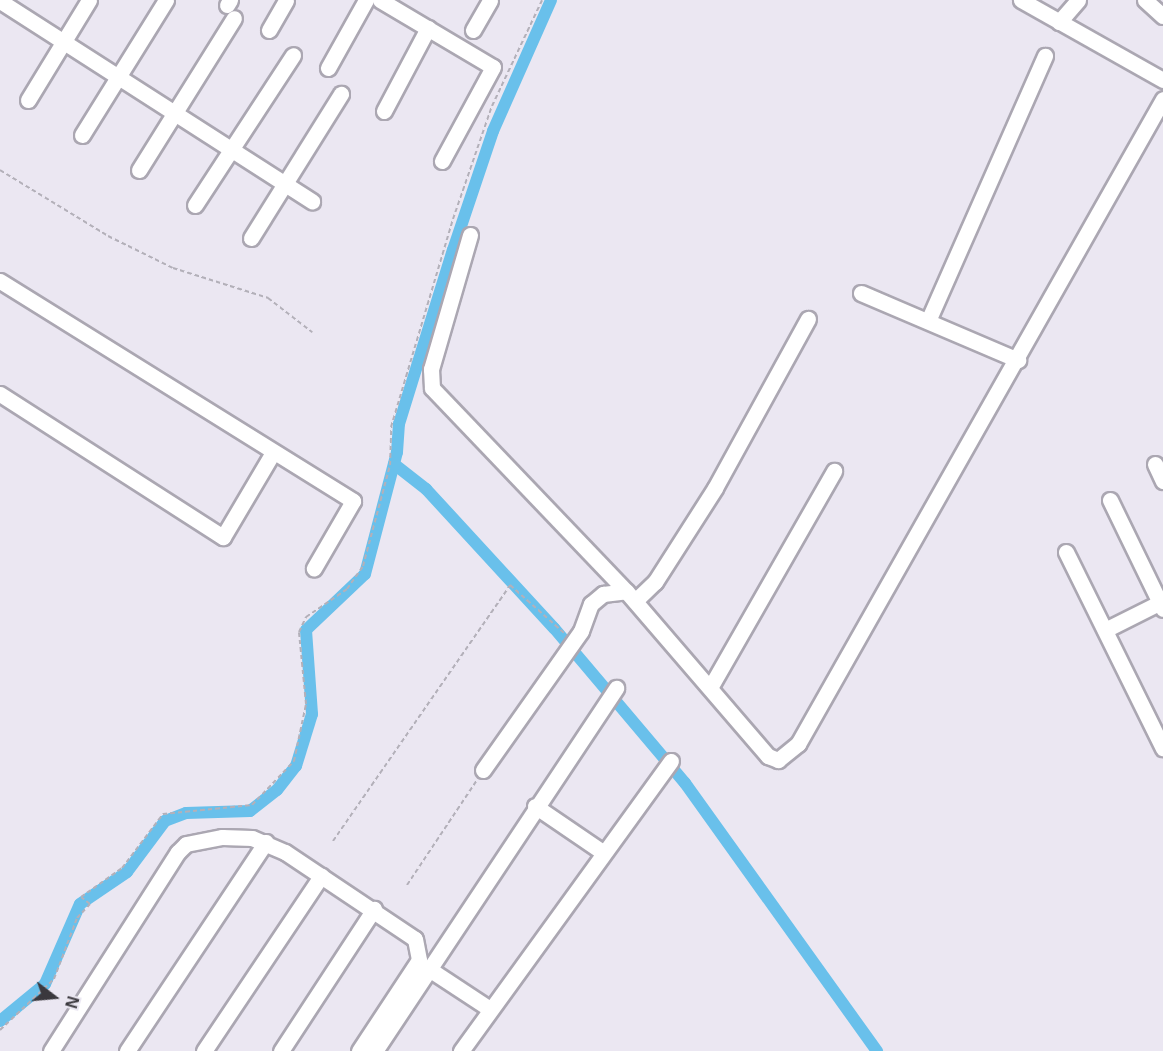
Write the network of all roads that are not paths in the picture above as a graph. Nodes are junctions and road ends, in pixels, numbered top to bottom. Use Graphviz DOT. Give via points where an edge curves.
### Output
graph roads {
  1 [pos="89,0"];
  2 [pos="166,0"];
  3 [pos="286,0"];
  4 [pos="366,0"];
  5 [pos="380,0"];
  6 [pos="490,0"];
  7 [pos="1021,0"];
  8 [pos="1078,0"];
  9 [pos="1145,0"];
  10 [pos="5,7"];
  11 [pos="231,8"];
  12 [pos="1163,16"];
  13 [pos="1059,22"];
  14 [pos="428,28"];
  15 [pos="269,30"];
  16 [pos="473,30"];
  17 [pos="63,42"];
  18 [pos="293,55"];
  19 [pos="1045,57"];
  20 [pos="328,68"];
  21 [pos="119,78"];
  22 [pos="1163,80"];
  23 [pos="341,94"];
  24 [pos="1163,99"];
  25 [pos="28,100"];
  26 [pos="384,111"];
  27 [pos="175,114"];
  28 [pos="82,135"];
  29 [pos="231,149"];
  30 [pos="442,161"];
  31 [pos="139,170"];
  32 [pos="285,184"];
  33 [pos="312,201"];
  34 [pos="195,205"];
  35 [pos="470,235"];
  36 [pos="251,238"];
  37 [pos="0,281"];
  38 [pos="861,293"];
  39 [pos="808,319"];
  40 [pos="928,321"];
  41 [pos="1018,360"];
  42 [pos="0,394"];
  43 [pos="272,454"];
  44 [pos="1155,464"];
  45 [pos="834,471"];
  46 [pos="1163,481"];
  47 [pos="1110,500"];
  48 [pos="1066,552"];
  49 [pos="314,568"];
  50 [pos="630,596"];
  51 [pos="1162,604"];
  52 [pos="1106,630"];
  53 [pos="711,686"];
  54 [pos="616,688"];
  55 [pos="1163,748"];
  56 [pos="671,761"];
  57 [pos="483,770"];
  58 [pos="535,806"];
  59 [pos="266,842"];
  60 [pos="604,853"];
  61 [pos="321,876"];
  62 [pos="374,909"];
  63 [pos="429,969"];
  64 [pos="490,1009"];
  65 [pos="51,1051"];
  66 [pos="128,1051"];
  67 [pos="204,1051"];
  68 [pos="281,1051"];
  69 [pos="359,1051"];
  70 [pos="375,1051"];
  71 [pos="461,1051"];
  1 -- 17 [label="street"];
  2 -- 21 [label="street"];
  3 -- 15 [label="street"];
  4 -- 20 [label="street"];
  5 -- 14 [label="street"];
  6 -- 16 [label="street"];
  7 -- 13 [label="street"];
  8 -- 13 [label="street"];
  9 -- 12 [label="street"];
  10 -- 17 [label="street"];
  11 -- 27 [label="street"];
  13 -- 22 [label="street"];
  14 -- 26 [label="street"];
  14 -- 30 [label="street" via="493,67"];
  17 -- 21 [label="street"];
  17 -- 25 [label="street"];
  18 -- 29 [label="street"];
  19 -- 40 [label="street"];
  21 -- 27 [label="street"];
  21 -- 28 [label="street"];
  23 -- 32 [label="street"];
  24 -- 41 [label="street"];
  27 -- 29 [label="street"];
  27 -- 31 [label="street"];
  29 -- 32 [label="street"];
  29 -- 34 [label="street"];
  32 -- 33 [label="street"];
  32 -- 36 [label="street"];
  35 -- 50 [label="street" via="431,369 432,388"];
  37 -- 43 [label="street"];
  38 -- 40 [label="street"];
  39 -- 50 [label="street" via="715,488 655,582"];
  40 -- 41 [label="street"];
  41 -- 53 [label="street" via="790,755 778,760 768,756"];
  42 -- 43 [label="street" via="223,537"];
  43 -- 49 [label="street" via="353,501"];
  44 -- 46 [label="street"];
  45 -- 53 [label="street"];
  47 -- 51 [label="street"];
  48 -- 52 [label="street"];
  50 -- 53 [label="street"];
  50 -- 57 [label="street" via="598,597 573,641"];
  51 -- 52 [label="street"];
  52 -- 55 [label="street"];
  54 -- 58 [label="street"];
  56 -- 60 [label="street"];
  58 -- 60 [label="street"];
  58 -- 63 [label="street"];
  59 -- 61 [label="street"];
  59 -- 65 [label="street" via="222,837 186,844"];
  59 -- 66 [label="street"];
  60 -- 64 [label="street"];
  61 -- 62 [label="street"];
  61 -- 67 [label="street"];
  62 -- 68 [label="street"];
  62 -- 69 [label="street" via="408,931 420,949 419,960"];
  63 -- 64 [label="street"];
  63 -- 70 [label="street"];
  64 -- 71 [label="street"];
}
